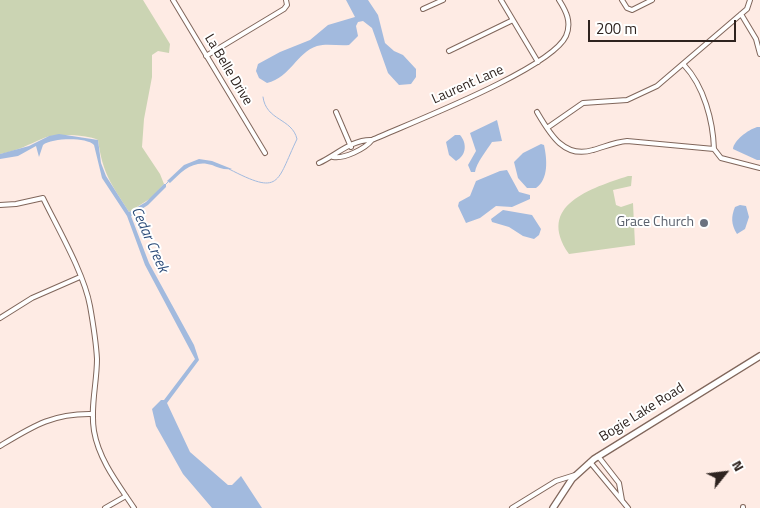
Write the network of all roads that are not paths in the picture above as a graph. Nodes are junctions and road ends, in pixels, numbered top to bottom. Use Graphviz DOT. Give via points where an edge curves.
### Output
graph roads {
  1 [pos="172,0"];
  2 [pos="443,0"];
  3 [pos="501,0"];
  4 [pos="559,0"];
  5 [pos="622,0"];
  6 [pos="652,0"];
  7 [pos="750,0"];
  8 [pos="286,2"];
  9 [pos="423,9"];
  10 [pos="740,14"];
  11 [pos="513,20"];
  12 [pos="449,52"];
  13 [pos="760,54"];
  14 [pos="206,56"];
  15 [pos="538,62"];
  16 [pos="684,65"];
  17 [pos="336,112"];
  18 [pos="538,112"];
  19 [pos="547,128"];
  20 [pos="372,140"];
  21 [pos="351,146"];
  22 [pos="714,149"];
  23 [pos="353,151"];
  24 [pos="265,153"];
  25 [pos="333,157"];
  26 [pos="319,163"];
  27 [pos="760,168"];
  28 [pos="0,204"];
  29 [pos="80,277"];
  30 [pos="0,318"];
  31 [pos="760,356"];
  32 [pos="93,414"];
  33 [pos="0,446"];
  34 [pos="598,456"];
  35 [pos="590,462"];
  36 [pos="575,475"];
  37 [pos="126,496"];
  38 [pos="622,500"];
  39 [pos="105,508"];
  40 [pos="134,508"];
  41 [pos="512,508"];
  42 [pos="552,508"];
  43 [pos="628,508"];
  1 -- 14 [label="street, La Belle Drive"];
  2 -- 9 [label="street"];
  3 -- 11 [label="street"];
  4 -- 15 [label="street, Laurent Lane" via="568,19 566,37"];
  5 -- 6 [label="street" via="628,9 635,10"];
  7 -- 10 [label="street"];
  8 -- 14 [label="street" via="284,9"];
  10 -- 13 [label="street" via="756,39"];
  10 -- 16 [label="street"];
  11 -- 12 [label="street"];
  11 -- 15 [label="street"];
  14 -- 24 [label="street, La Belle Drive"];
  15 -- 20 [label="street, Laurent Lane" via="517,75"];
  16 -- 19 [label="street" via="643,94 627,100 583,103"];
  16 -- 22 [label="street" via="700,89 714,134"];
  17 -- 21 [label="street"];
  18 -- 19 [label="street"];
  19 -- 22 [label="street" via="562,146 575,153 618,141"];
  20 -- 21 [label="street, Laurent Lane"];
  20 -- 23 [label="street, Laurent Lane"];
  21 -- 23 [label="street"];
  21 -- 25 [label="street, Laurent Lane"];
  22 -- 27 [label="street" via="721,158"];
  23 -- 25 [label="street, Laurent Lane" via="339,158"];
  25 -- 26 [label="street, Laurent Lane"];
  28 -- 29 [label="street" via="43,198"];
  29 -- 30 [label="street" via="32,298"];
  29 -- 32 [label="street" via="90,303 96,351"];
  31 -- 34 [label="main road, Bogie Lake Road"];
  32 -- 33 [label="street" via="54,417"];
  32 -- 37 [label="street" via="94,431 102,456"];
  34 -- 35 [label="main road, Bogie Lake Road"];
  34 -- 38 [label="street" via="620,483"];
  35 -- 36 [label="main road, Bogie Lake Road"];
  35 -- 38 [label="street"];
  36 -- 41 [label="street" via="556,481"];
  36 -- 42 [label="main road, Bogie Lake Road"];
  37 -- 39 [label="street"];
  37 -- 40 [label="street"];
  38 -- 43 [label="street"];
}
